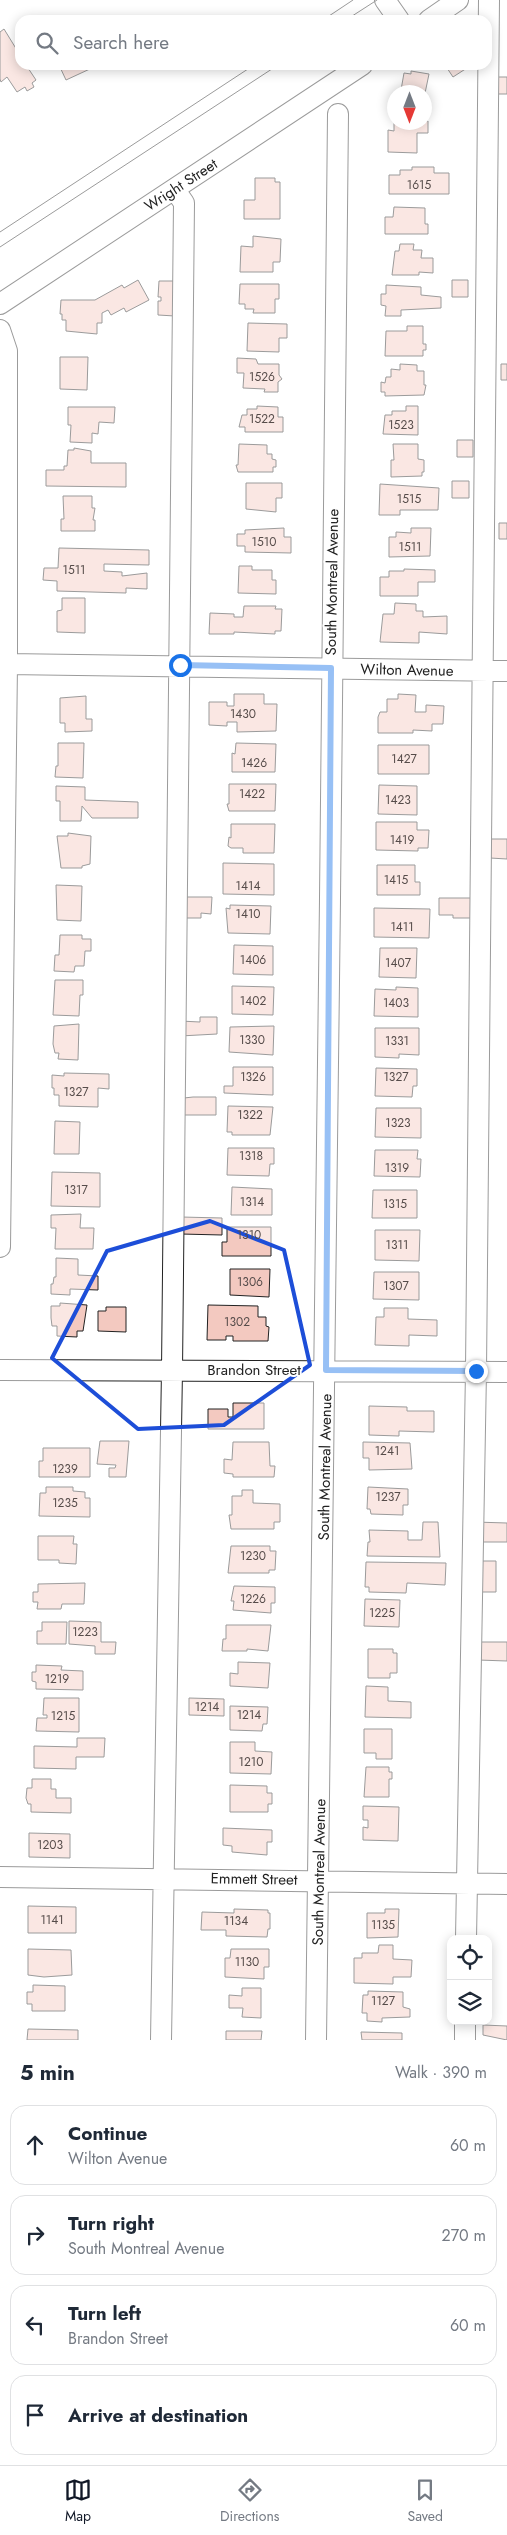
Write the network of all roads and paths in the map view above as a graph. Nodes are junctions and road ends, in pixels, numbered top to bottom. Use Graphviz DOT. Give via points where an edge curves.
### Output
graph roads {
  1 [pos="385,0"];
  2 [pos="458,0"];
  3 [pos="489,0"];
  4 [pos="396,15"];
  5 [pos="436,15"];
  6 [pos="489,15"];
  7 [pos="355,70"];
  8 [pos="488,70"];
  9 [pos="338,114"];
  10 [pos="175,190"];
  11 [pos="0,304"];
  12 [pos="0,330"];
  13 [pos="7,664"];
  14 [pos="180,665"];
  15 [pos="331,668"];
  16 [pos="483,671"];
  17 [pos="507,671"];
  18 [pos="0,1247"];
  19 [pos="0,1370"];
  20 [pos="172,1370"];
  21 [pos="326,1370"];
  22 [pos="476,1371"];
  23 [pos="507,1372"];
  24 [pos="0,1876"];
  25 [pos="165,1877"];
  26 [pos="319,1881"];
  27 [pos="467,1883"];
  28 [pos="507,1884"];
  29 [pos="466,1935"];
  30 [pos="465,2025"];
  31 [pos="162,2040"];
  32 [pos="316,2040"];
  33 [pos="465,2040"];
  1 -- 4 [label="street"];
  2 -- 5 [label="street"];
  3 -- 6 [label="street"];
  7 -- 10 [label="street, Wright Street"];
  8 -- 16 [label="street"];
  9 -- 15 [label="street, South Montreal Avenue"];
  10 -- 11 [label="street, Wright Street"];
  10 -- 14 [label="street" via="184,203"];
  12 -- 13 [label="street" via="7,352"];
  13 -- 14 [label="street, Wilton Avenue"];
  13 -- 18 [label="street"];
  14 -- 15 [label="street, Wilton Avenue"];
  14 -- 20 [label="street"];
  15 -- 16 [label="street, Wilton Avenue"];
  15 -- 21 [label="street, South Montreal Avenue"];
  16 -- 17 [label="street, Wilton Avenue"];
  16 -- 22 [label="street"];
  19 -- 20 [label="street, Brandon Street"];
  20 -- 21 [label="street, Brandon Street"];
  20 -- 25 [label="street"];
  21 -- 22 [label="street, Brandon Street"];
  21 -- 26 [label="street, South Montreal Avenue"];
  22 -- 23 [label="street, Brandon Street"];
  22 -- 27 [label="street"];
  24 -- 25 [label="street, Emmett Street"];
  25 -- 26 [label="street, Emmett Street"];
  25 -- 31 [label="street"];
  26 -- 27 [label="street, Emmett Street"];
  26 -- 32 [label="street, South Montreal Avenue"];
  27 -- 28 [label="street, Emmett Street"];
  27 -- 29 [label="street"];
  30 -- 33 [label="street"];
}
